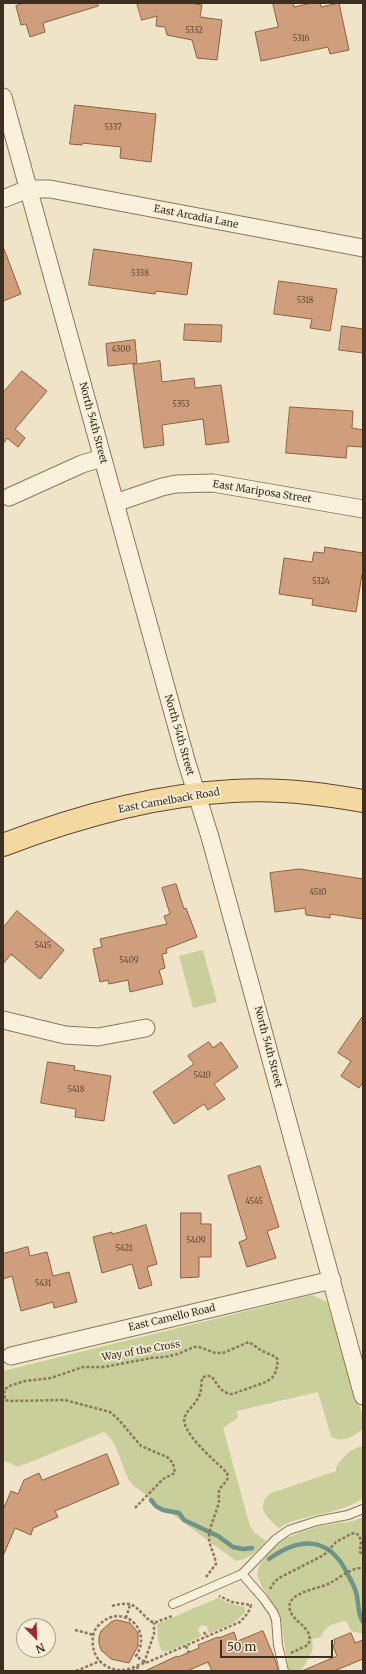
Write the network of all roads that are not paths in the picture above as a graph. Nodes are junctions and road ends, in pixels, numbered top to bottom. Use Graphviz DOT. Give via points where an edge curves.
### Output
graph roads {
  1 [pos="3,98"];
  2 [pos="28,189"];
  3 [pos="3,199"];
  4 [pos="363,248"];
  5 [pos="102,458"];
  6 [pos="9,497"];
  7 [pos="115,503"];
  8 [pos="363,509"];
  9 [pos="196,794"];
  10 [pos="363,801"];
  11 [pos="3,845"];
  12 [pos="3,1020"];
  13 [pos="146,1028"];
  14 [pos="332,1280"];
  15 [pos="11,1356"];
  16 [pos="363,1396"];
  17 [pos="363,1509"];
  18 [pos="242,1574"];
  19 [pos="173,1604"];
  20 [pos="284,1671"];
  1 -- 2 [label="street, North 54th Street"];
  2 -- 3 [label="street"];
  2 -- 4 [label="street, East Arcadia Lane" via="50,189"];
  2 -- 5 [label="street, North 54th Street"];
  5 -- 6 [label="street" via="82,464"];
  5 -- 7 [label="street, North 54th Street"];
  7 -- 8 [label="street, East Mariposa Street" via="176,484 213,483"];
  7 -- 9 [label="street, North 54th Street"];
  9 -- 10 [label="main road, East Camelback Road" via="261,790 314,793"];
  9 -- 11 [label="main road, East Camelback Road" via="108,811"];
  9 -- 14 [label="street, North 54th Street"];
  12 -- 13 [label="street" via="65,1035 98,1037"];
  14 -- 15 [label="street, East Camello Road"];
  14 -- 16 [label="street, North 54th Street"];
  17 -- 18 [label="lane" via="303,1525 281,1534"];
  18 -- 19 [label="lane"];
  18 -- 20 [label="lane" via="263,1598 276,1619"];
}
